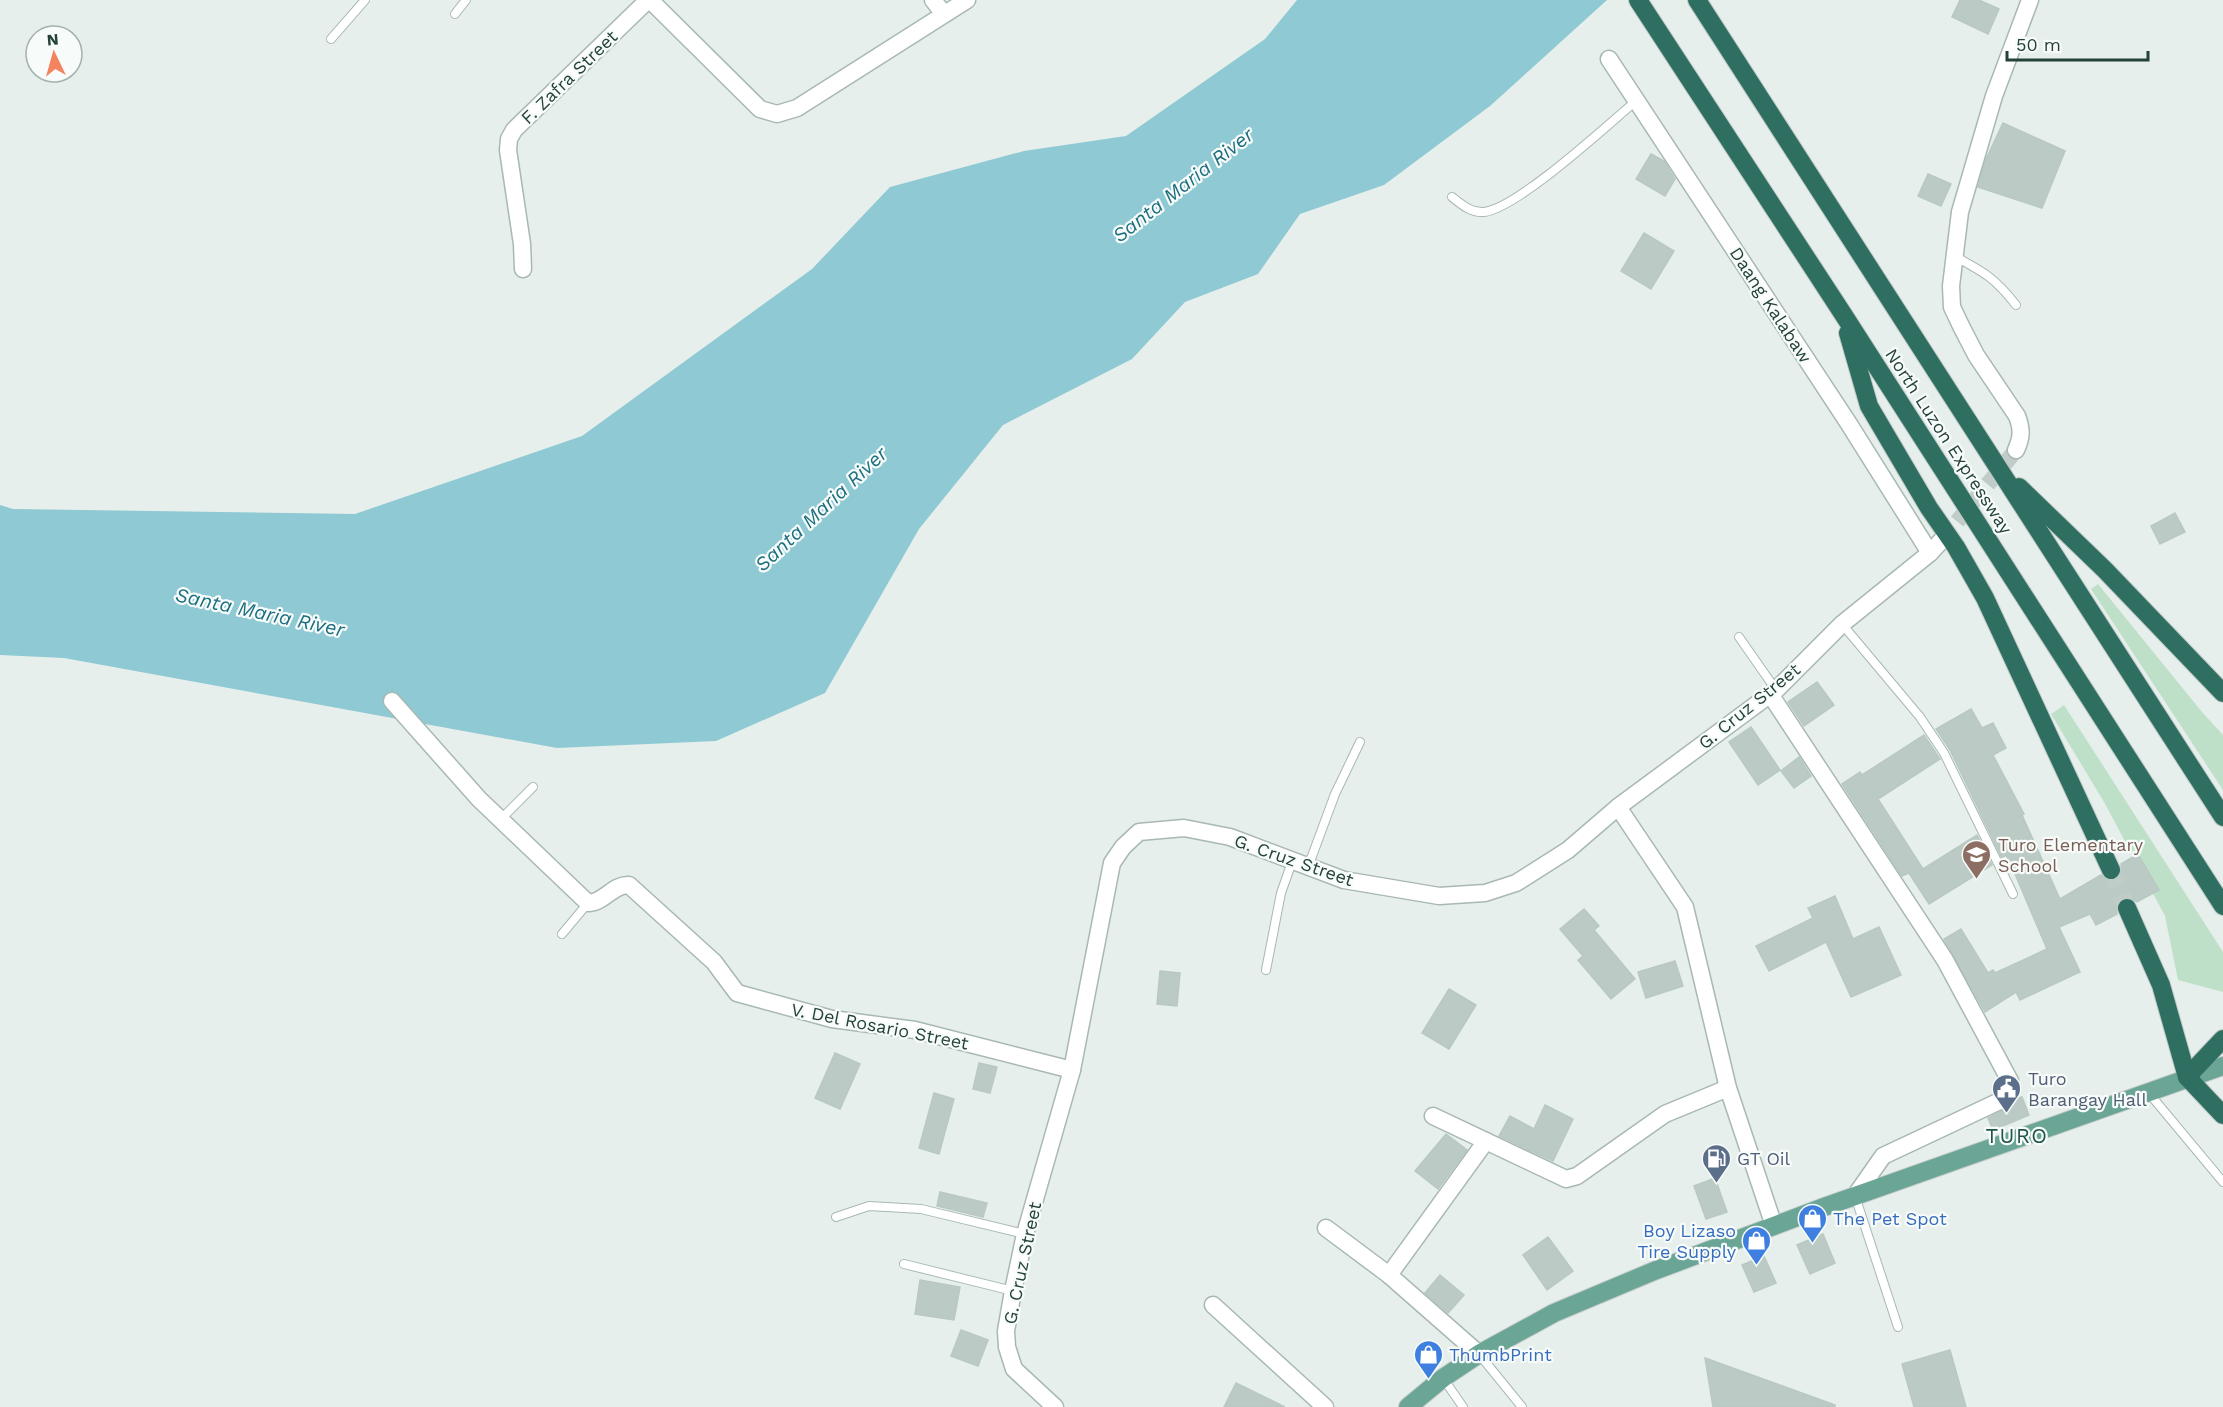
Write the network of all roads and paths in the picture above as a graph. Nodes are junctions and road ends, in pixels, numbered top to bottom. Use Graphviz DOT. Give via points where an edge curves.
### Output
graph roads {
  1 [pos="365,0"];
  2 [pos="466,0"];
  3 [pos="649,0"];
  4 [pos="933,0"];
  5 [pos="968,0"];
  6 [pos="1638,0"];
  7 [pos="1697,0"];
  8 [pos="2030,0"];
  9 [pos="455,14"];
  10 [pos="944,14"];
  11 [pos="331,39"];
  12 [pos="1609,59"];
  13 [pos="1636,101"];
  14 [pos="1452,197"];
  15 [pos="1954,256"];
  16 [pos="523,269"];
  17 [pos="2016,305"];
  18 [pos="1843,314"];
  19 [pos="2016,450"];
  20 [pos="1996,465"];
  21 [pos="1942,540"];
  22 [pos="1930,553"];
  23 [pos="1842,624"];
  24 [pos="1739,637"];
  25 [pos="1773,692"];
  26 [pos="2223,693"];
  27 [pos="392,701"];
  28 [pos="1360,742"];
  29 [pos="532,787"];
  30 [pos="1618,807"];
  31 [pos="2223,817"];
  32 [pos="501,819"];
  33 [pos="1300,865"];
  34 [pos="2111,870"];
  35 [pos="2013,894"];
  36 [pos="588,903"];
  37 [pos="2223,906"];
  38 [pos="2127,908"];
  39 [pos="562,934"];
  40 [pos="1266,970"];
  41 [pos="2223,1039"];
  42 [pos="2223,1066"];
  43 [pos="1072,1070"];
  44 [pos="2187,1077"];
  45 [pos="1728,1088"];
  46 [pos="2148,1092"];
  47 [pos="2223,1115"];
  48 [pos="1433,1116"];
  49 [pos="1486,1141"];
  50 [pos="2223,1182"];
  51 [pos="1855,1196"];
  52 [pos="836,1217"];
  53 [pos="1774,1226"];
  54 [pos="1326,1228"];
  55 [pos="1025,1234"];
  56 [pos="904,1264"];
  57 [pos="1389,1275"];
  58 [pos="1013,1291"];
  59 [pos="1213,1305"];
  60 [pos="1898,1327"];
  61 [pos="1479,1354"];
  62 [pos="1443,1378"];
  63 [pos="1055,1407"];
  64 [pos="1325,1407"];
  65 [pos="1408,1407"];
  66 [pos="1463,1407"];
  67 [pos="1521,1407"];
  1 -- 11 [label="lane"];
  2 -- 9 [label="lane"];
  3 -- 10 [label="street" via="760,109 777,114 797,108"];
  3 -- 16 [label="street, F. Zafra Street" via="509,139"];
  4 -- 10 [label="street"];
  5 -- 10 [label="street"];
  6 -- 18 [label="highway, North Luzon Expressway"];
  7 -- 20 [label="highway, North Luzon Expressway"];
  8 -- 15 [label="street" via="1991,106 1960,212"];
  12 -- 13 [label="street, Daang Kalabaw"];
  13 -- 14 [label="lane" via="1525,193 1501,206 1485,212 1470,210"];
  13 -- 22 [label="street, Daang Kalabaw"];
  15 -- 17 [label="lane" via="2000,283"];
  15 -- 19 [label="street" via="1952,307 1976,355 2017,416 2021,439"];
  18 -- 34 [label="highway" via="1869,406 1985,598"];
  18 -- 37 [label="highway, North Luzon Expressway"];
  20 -- 26 [label="highway" via="2105,570"];
  20 -- 31 [label="highway, North Luzon Expressway"];
  21 -- 22 [label="street, G. Cruz Street"];
  22 -- 23 [label="street, G. Cruz Street"];
  23 -- 25 [label="street, G. Cruz Street"];
  23 -- 35 [label="lane" via="1920,717 1944,753"];
  24 -- 25 [label="lane"];
  25 -- 30 [label="street, G. Cruz Street"];
  25 -- 51 [label="street" via="1945,960 2010,1081 2004,1099 1883,1156"];
  27 -- 32 [label="street"];
  28 -- 33 [label="lane"];
  29 -- 32 [label="lane"];
  30 -- 33 [label="street, G. Cruz Street" via="1568,850 1516,883 1485,893 1438,896 1344,880"];
  30 -- 45 [label="street" via="1685,907"];
  32 -- 36 [label="street"];
  33 -- 40 [label="lane" via="1281,893"];
  33 -- 43 [label="street, G. Cruz Street" via="1230,837 1184,828 1139,832 1112,863"];
  36 -- 39 [label="lane"];
  36 -- 43 [label="street, V. Del Rosario Street" via="629,885 714,962 737,993 745,996 832,1019 915,1030"];
  38 -- 44 [label="highway" via="2160,986"];
  41 -- 44 [label="highway"];
  42 -- 44 [label="main road"];
  43 -- 55 [label="street, G. Cruz Street"];
  44 -- 46 [label="main road"];
  44 -- 47 [label="highway"];
  45 -- 49 [label="street" via="1665,1114 1577,1176 1566,1179"];
  45 -- 53 [label="street"];
  46 -- 50 [label="lane"];
  46 -- 51 [label="main road"];
  48 -- 49 [label="street"];
  49 -- 57 [label="street"];
  51 -- 53 [label="main road"];
  51 -- 60 [label="lane"];
  52 -- 55 [label="lane" via="869,1206 921,1209"];
  53 -- 61 [label="main road" via="1554,1313"];
  54 -- 57 [label="street"];
  55 -- 58 [label="street, G. Cruz Street"];
  56 -- 58 [label="lane"];
  57 -- 61 [label="street"];
  58 -- 63 [label="street, G. Cruz Street" via="1006,1331 1010,1358 1014,1369"];
  59 -- 64 [label="street"];
  61 -- 62 [label="main road"];
  61 -- 67 [label="lane"];
  62 -- 65 [label="main road"];
  62 -- 66 [label="lane"];
}
